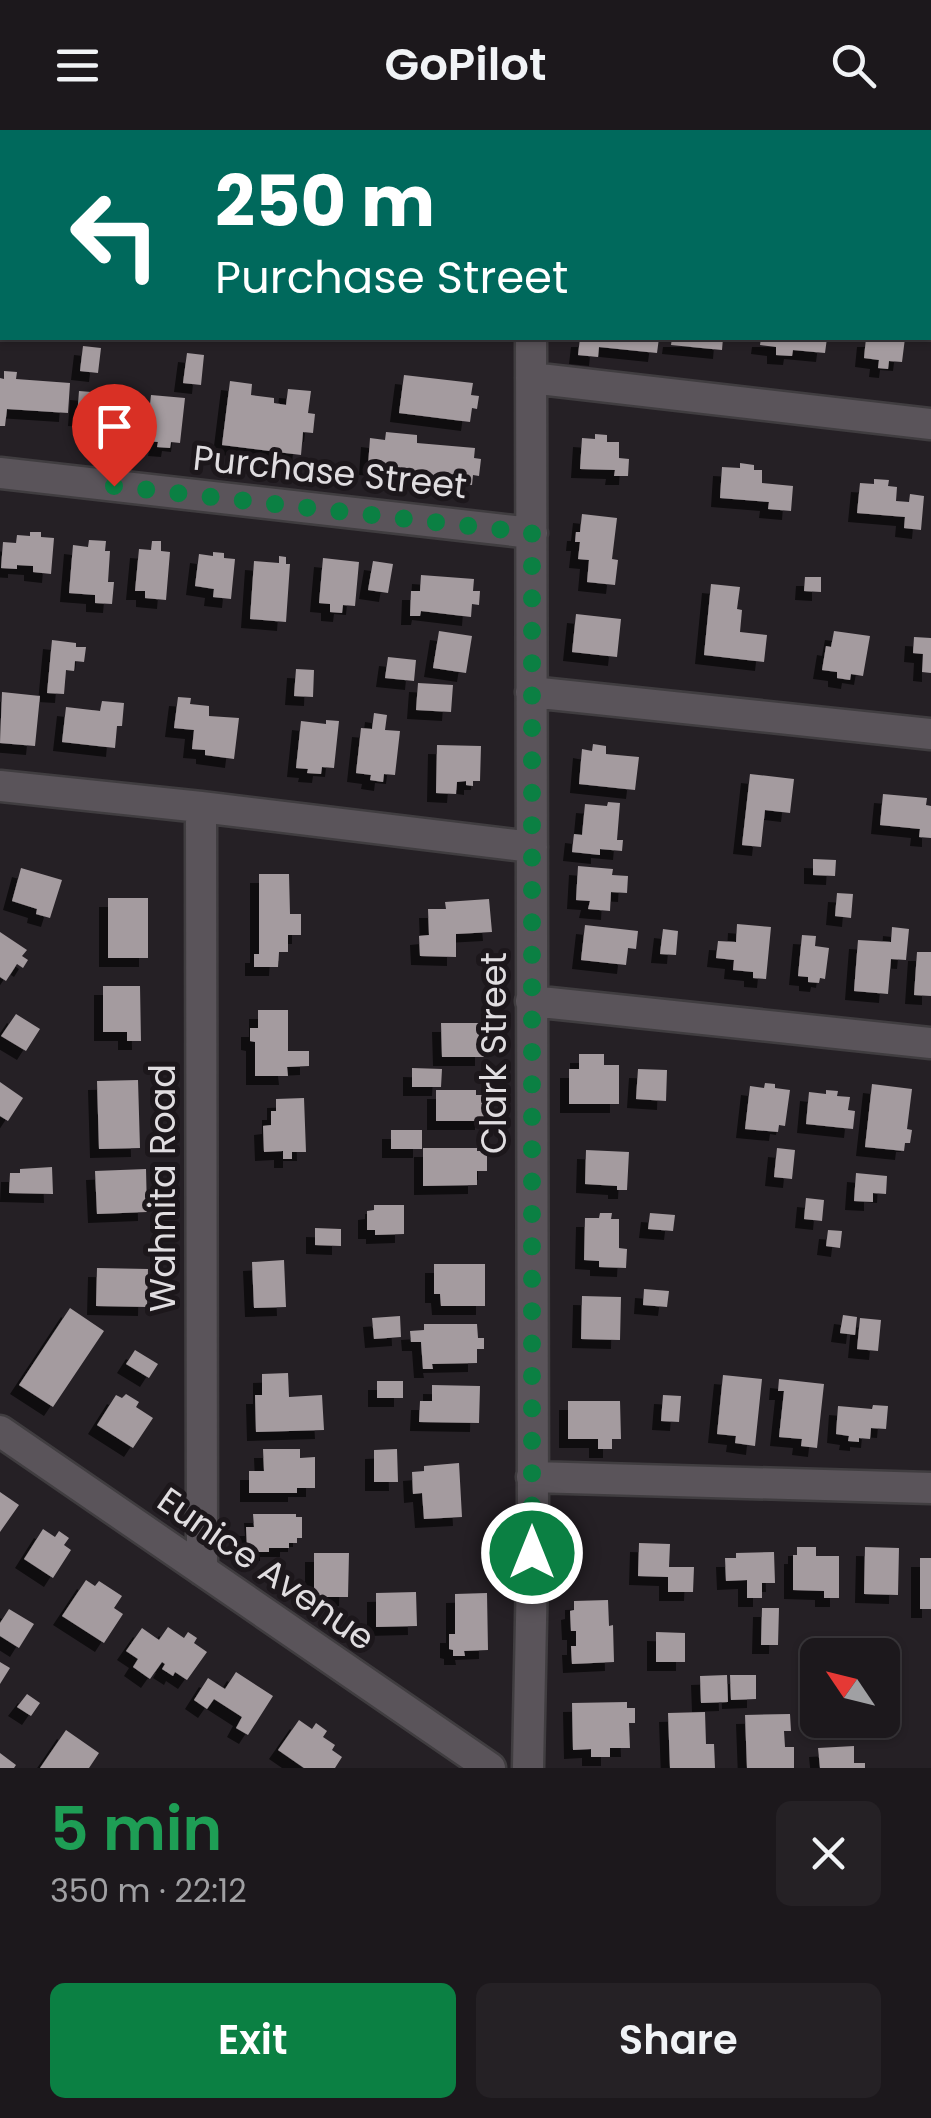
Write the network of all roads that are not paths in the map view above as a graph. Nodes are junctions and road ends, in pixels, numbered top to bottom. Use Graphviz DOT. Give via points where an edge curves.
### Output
graph roads {
  1 [pos="531,340"];
  2 [pos="532,378"];
  3 [pos="931,424"];
  4 [pos="0,473"];
  5 [pos="532,533"];
  6 [pos="532,692"];
  7 [pos="931,734"];
  8 [pos="5,793"];
  9 [pos="200,807"];
  10 [pos="532,847"];
  11 [pos="531,1001"];
  12 [pos="931,1043"];
  13 [pos="0,1431"];
  14 [pos="532,1477"];
  15 [pos="931,1488"];
  16 [pos="202,1570"];
  17 [pos="490,1768"];
  18 [pos="528,1768"];
  1 -- 2 [label="street, Clark Street"];
  2 -- 3 [label="street"];
  2 -- 5 [label="street, Clark Street"];
  4 -- 5 [label="street, Purchase Street"];
  5 -- 6 [label="street, Clark Street"];
  6 -- 7 [label="street"];
  6 -- 10 [label="street, Clark Street"];
  8 -- 9 [label="street"];
  9 -- 10 [label="street"];
  9 -- 16 [label="street, Wahnita Road"];
  10 -- 11 [label="street, Clark Street"];
  11 -- 12 [label="street"];
  11 -- 14 [label="street, Clark Street"];
  13 -- 16 [label="street, Eunice Avenue"];
  14 -- 15 [label="street"];
  14 -- 18 [label="street, Clark Street"];
  16 -- 17 [label="street, Eunice Avenue"];
}
